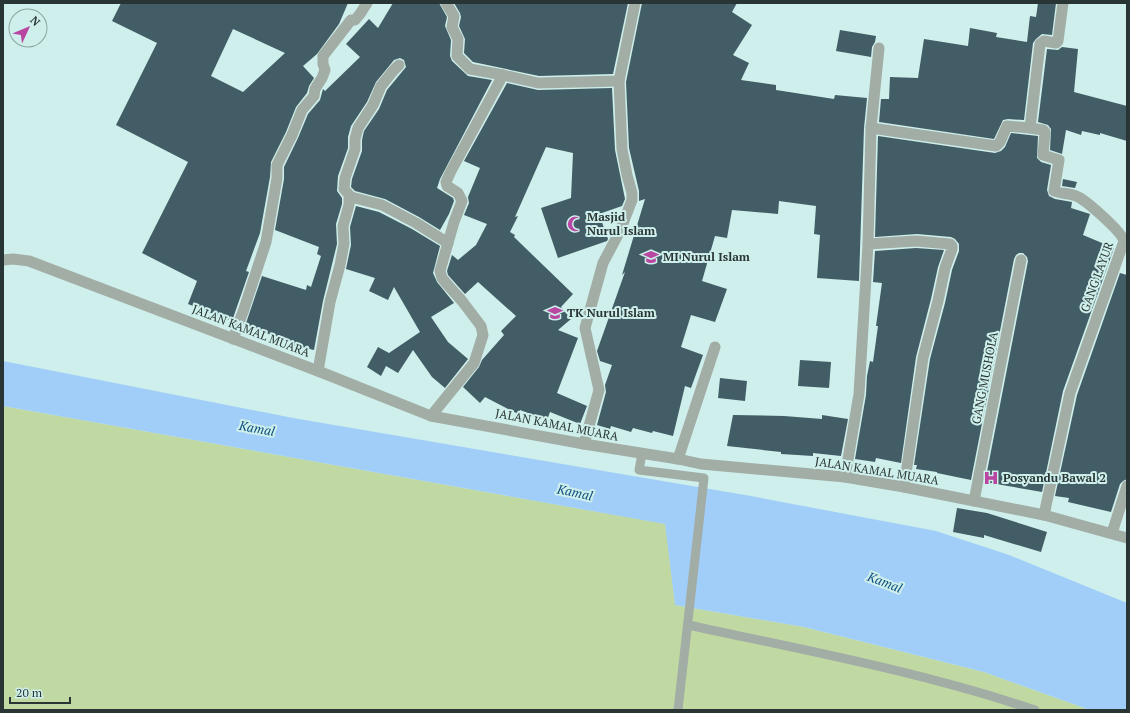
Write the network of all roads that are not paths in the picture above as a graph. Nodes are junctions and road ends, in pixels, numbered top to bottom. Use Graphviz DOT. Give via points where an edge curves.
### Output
graph roads {
  1 [pos="367,3"];
  2 [pos="446,3"];
  3 [pos="635,3"];
  4 [pos="1063,3"];
  5 [pos="879,48"];
  6 [pos="400,65"];
  7 [pos="503,75"];
  8 [pos="619,81"];
  9 [pos="871,128"];
  10 [pos="1030,128"];
  11 [pos="351,197"];
  12 [pos="448,243"];
  13 [pos="868,244"];
  14 [pos="3,260"];
  15 [pos="1021,260"];
  16 [pos="233,338"];
  17 [pos="714,347"];
  18 [pos="318,371"];
  19 [pos="431,416"];
  20 [pos="584,444"];
  21 [pos="642,454"];
  22 [pos="678,459"];
  23 [pos="845,477"];
  24 [pos="1127,486"];
  25 [pos="904,487"];
  26 [pos="974,500"];
  27 [pos="1044,515"];
  28 [pos="1112,533"];
  29 [pos="1127,538"];
  30 [pos="688,625"];
  31 [pos="678,710"];
  32 [pos="1035,710"];
  1 -- 16 [label="street" via="323,56 325,70 322,78 314,96 302,110 277,165 266,242"];
  2 -- 7 [label="street" via="454,16 452,27 458,39 457,56 470,69"];
  3 -- 8 [label="street"];
  4 -- 10 [label="street" via="1058,41 1040,44"];
  5 -- 9 [label="street"];
  6 -- 11 [label="street" via="381,86 373,105 358,128 355,149 344,178 344,189"];
  7 -- 8 [label="street" via="538,83"];
  7 -- 12 [label="street" via="446,182 447,186 458,193 462,201"];
  8 -- 20 [label="street" via="622,149 632,200 620,231 603,263 586,328 599,390"];
  9 -- 10 [label="street" via="996,146 1007,126"];
  9 -- 13 [label="street"];
  10 -- 27 [label="street, GANG LAYUR" via="1045,132 1043,155 1059,160 1054,191 1077,196 1096,210 1124,238 1070,393"];
  11 -- 12 [label="street" via="382,205 421,225"];
  11 -- 18 [label="street" via="343,226 344,244 330,302"];
  12 -- 19 [label="street" via="440,271 442,278 481,326 483,335 474,363"];
  13 -- 23 [label="street" via="859,394"];
  13 -- 25 [label="street" via="916,241 952,246 923,358"];
  14 -- 16 [label="street, JALAN KAMAL MUARA" via="29,261"];
  15 -- 26 [label="street, GANG MUSHOLA"];
  16 -- 18 [label="street, JALAN KAMAL MUARA"];
  17 -- 22 [label="street"];
  18 -- 19 [label="street, JALAN KAMAL MUARA"];
  19 -- 20 [label="street, JALAN KAMAL MUARA"];
  20 -- 21 [label="street, JALAN KAMAL MUARA"];
  21 -- 22 [label="street, JALAN KAMAL MUARA"];
  21 -- 30 [label="lane" via="639,470 704,478"];
  22 -- 23 [label="street, JALAN KAMAL MUARA" via="702,464"];
  23 -- 25 [label="street, JALAN KAMAL MUARA"];
  24 -- 28 [label="street"];
  25 -- 26 [label="street, JALAN KAMAL MUARA"];
  26 -- 27 [label="street, JALAN KAMAL MUARA"];
  27 -- 28 [label="street, JALAN KAMAL MUARA"];
  28 -- 29 [label="street, JALAN KAMAL MUARA"];
  30 -- 31 [label="lane"];
  30 -- 32 [label="lane" via="888,668"];
}
